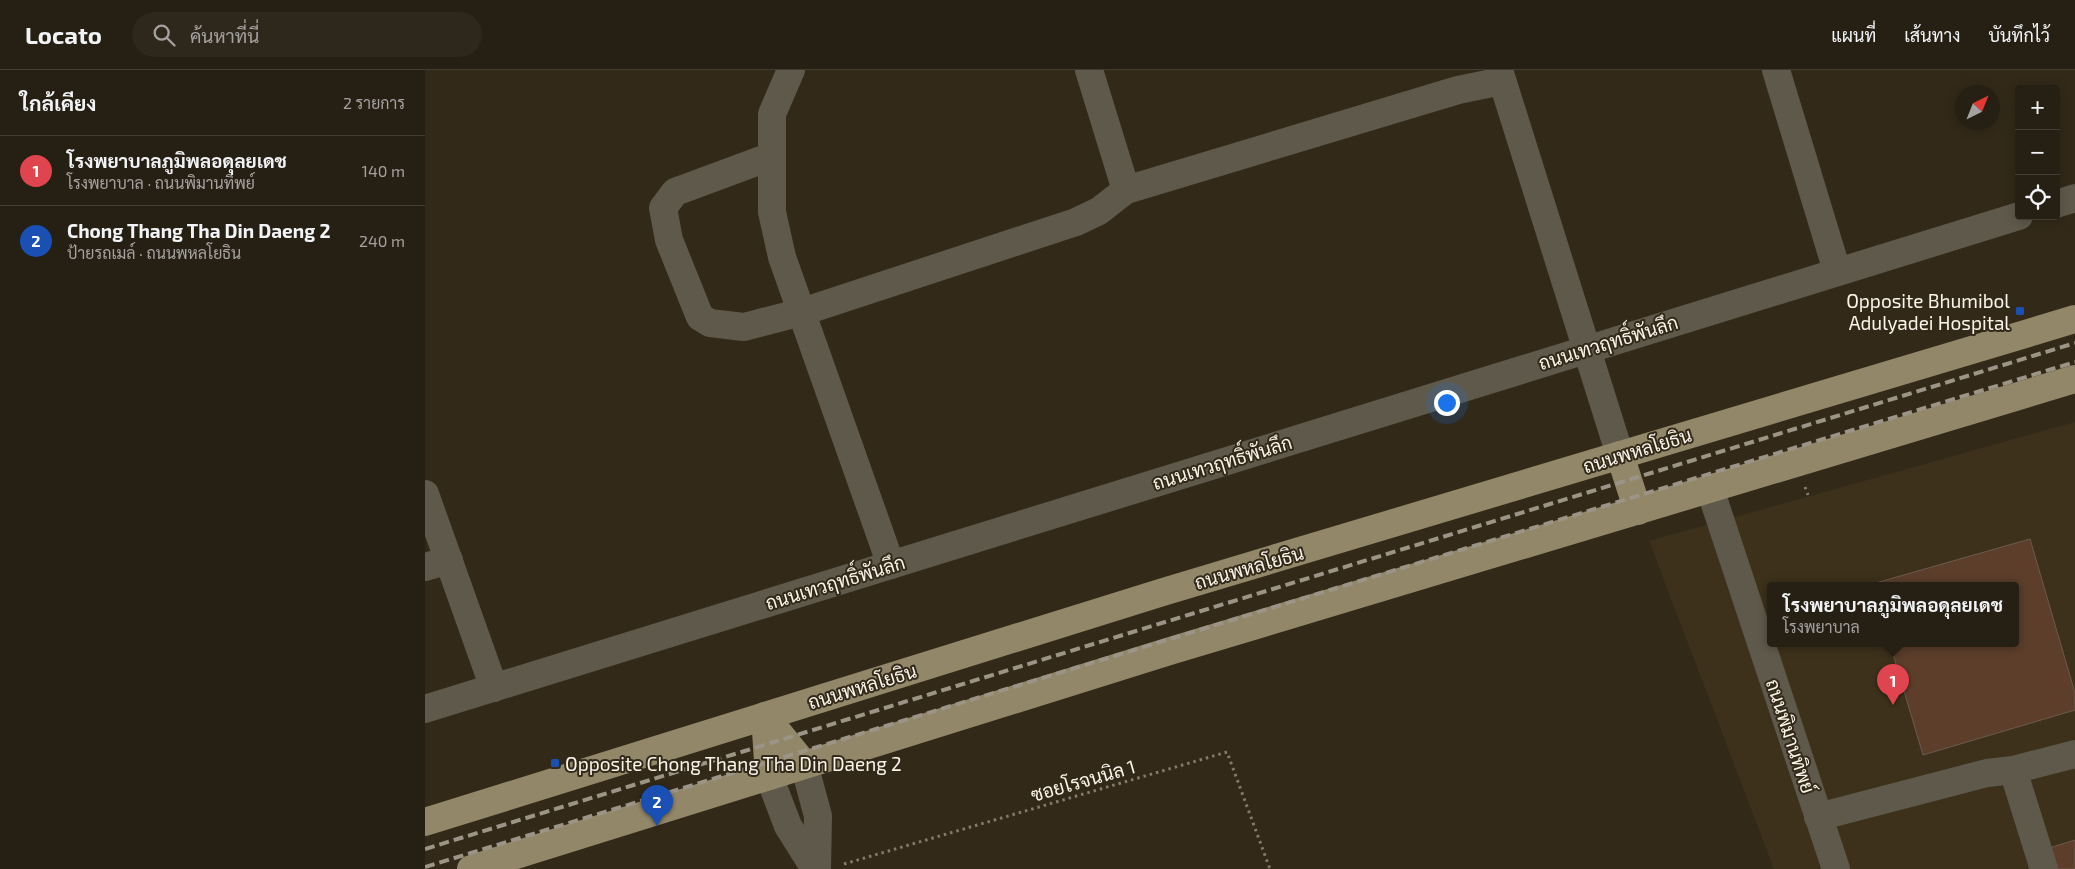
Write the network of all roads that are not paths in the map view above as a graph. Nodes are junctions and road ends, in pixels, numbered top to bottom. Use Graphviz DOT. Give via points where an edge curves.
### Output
graph roads {
  1 [pos="791,70"];
  2 [pos="1089,70"];
  3 [pos="1776,70"];
  4 [pos="1501,75"];
  5 [pos="772,156"];
  6 [pos="1126,190"];
  7 [pos="2075,198"];
  8 [pos="2060,203"];
  9 [pos="2015,217"];
  10 [pos="1837,271"];
  11 [pos="802,312"];
  12 [pos="2075,319"];
  13 [pos="1587,348"];
  14 [pos="2075,379"];
  15 [pos="1620,455"];
  16 [pos="1710,489"];
  17 [pos="425,494"];
  18 [pos="1638,510"];
  19 [pos="437,564"];
  20 [pos="891,565"];
  21 [pos="493,688"];
  22 [pos="425,709"];
  23 [pos="765,716"];
  24 [pos="2075,754"];
  25 [pos="804,764"];
  26 [pos="2013,770"];
  27 [pos="769,776"];
  28 [pos="1819,817"];
  29 [pos="425,822"];
  30 [pos="823,868"];
  31 [pos="471,869"];
  32 [pos="1835,869"];
  33 [pos="2044,869"];
  1 -- 5 [label="street" via="771,114"];
  2 -- 6 [label="street"];
  3 -- 10 [label="street"];
  4 -- 6 [label="street"];
  4 -- 13 [label="street"];
  5 -- 11 [label="street" via="772,212 782,257"];
  5 -- 11 [label="street" via="675,192 663,208 669,240 701,317 710,323 744,327"];
  6 -- 11 [label="street" via="1099,210 1075,222"];
  7 -- 8 [label="street"];
  9 -- 10 [label="street, ถนนเทวฤทธิ์พันลึก"];
  10 -- 13 [label="street, ถนนเทวฤทธิ์พันลึก"];
  11 -- 20 [label="street"];
  12 -- 15 [label="main road, ถนนพหลโยธิน"];
  13 -- 15 [label="street"];
  13 -- 20 [label="street, ถนนเทวฤทธิ์พันลึก"];
  14 -- 16 [label="main road"];
  15 -- 18 [label="main road"];
  15 -- 23 [label="main road, ถนนพหลโยธิน"];
  16 -- 18 [label="main road"];
  16 -- 28 [label="street, ถนนพิมานทิพย์"];
  17 -- 19 [label="street"];
  18 -- 25 [label="main road"];
  19 -- 21 [label="street"];
  20 -- 21 [label="street, ถนนเทวฤทธิ์พันลึก"];
  21 -- 22 [label="street, ถนนเทวฤทธิ์พันลึก"];
  23 -- 25 [label="main road"];
  23 -- 27 [label="main road"];
  23 -- 29 [label="main road, ถนนพหลโยธิน"];
  24 -- 26 [label="street"];
  25 -- 27 [label="main road"];
  25 -- 30 [label="street" via="818,816"];
  26 -- 28 [label="street" via="1987,773"];
  26 -- 33 [label="street"];
  27 -- 30 [label="street" via="788,826"];
  27 -- 31 [label="main road"];
  28 -- 32 [label="street, ถนนพิมานทิพย์"];
}
